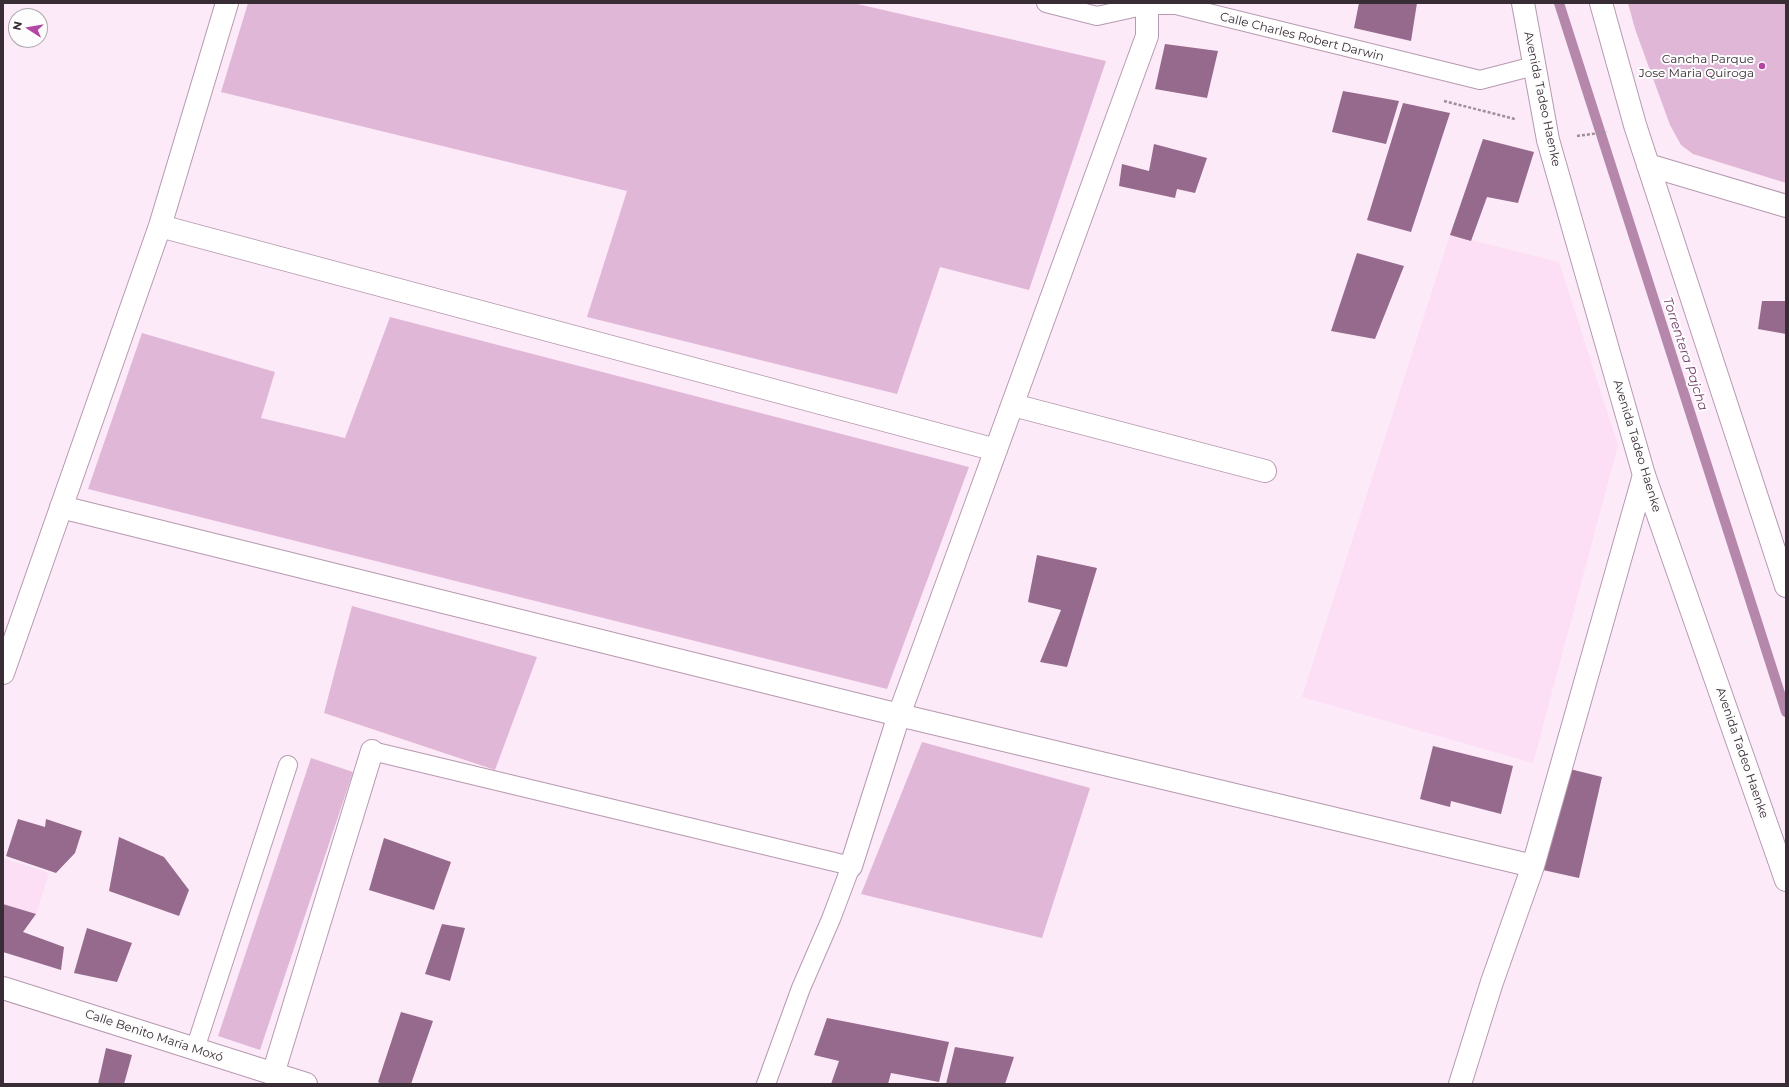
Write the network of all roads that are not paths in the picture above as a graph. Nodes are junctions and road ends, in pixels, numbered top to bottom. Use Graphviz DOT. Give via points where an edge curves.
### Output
graph roads {
  1 [pos="227,3"];
  2 [pos="1046,3"];
  3 [pos="1523,3"];
  4 [pos="1601,3"];
  5 [pos="1148,5"];
  6 [pos="1534,66"];
  7 [pos="1648,165"];
  8 [pos="1786,206"];
  9 [pos="160,226"];
  10 [pos="1013,405"];
  11 [pos="996,450"];
  12 [pos="1265,470"];
  13 [pos="1644,475"];
  14 [pos="61,507"];
  15 [pos="1786,586"];
  16 [pos="5,660"];
  17 [pos="899,715"];
  18 [pos="372,751"];
  19 [pos="288,766"];
  20 [pos="851,866"];
  21 [pos="1533,866"];
  22 [pos="1786,880"];
  23 [pos="3,988"];
  24 [pos="195,1049"];
  25 [pos="273,1074"];
  26 [pos="306,1084"];
  27 [pos="766,1084"];
  28 [pos="1460,1084"];
  1 -- 9 [label="street"];
  2 -- 5 [label="lane, Calle Charles Robert Darwin" via="1097,16"];
  3 -- 6 [label="street, Avenida Tadeo Haenke"];
  4 -- 7 [label="street"];
  5 -- 6 [label="lane, Calle Charles Robert Darwin" via="1176,6 1480,80"];
  5 -- 10 [label="street" via="1146,36"];
  6 -- 13 [label="street, Avenida Tadeo Haenke" via="1548,140"];
  7 -- 8 [label="street"];
  7 -- 15 [label="street"];
  9 -- 11 [label="street"];
  9 -- 14 [label="street"];
  10 -- 11 [label="street"];
  10 -- 12 [label="street"];
  11 -- 17 [label="street"];
  13 -- 21 [label="street"];
  13 -- 22 [label="street, Avenida Tadeo Haenke"];
  14 -- 16 [label="street"];
  14 -- 17 [label="street"];
  17 -- 20 [label="street"];
  17 -- 21 [label="street"];
  18 -- 20 [label="lane"];
  18 -- 25 [label="street"];
  19 -- 24 [label="lane"];
  20 -- 27 [label="lane" via="801,988"];
  21 -- 28 [label="street" via="1492,982"];
  23 -- 24 [label="street, Calle Benito María Moxó"];
  24 -- 25 [label="street, Calle Benito María Moxó"];
  25 -- 26 [label="street, Calle Benito María Moxó"];
}
